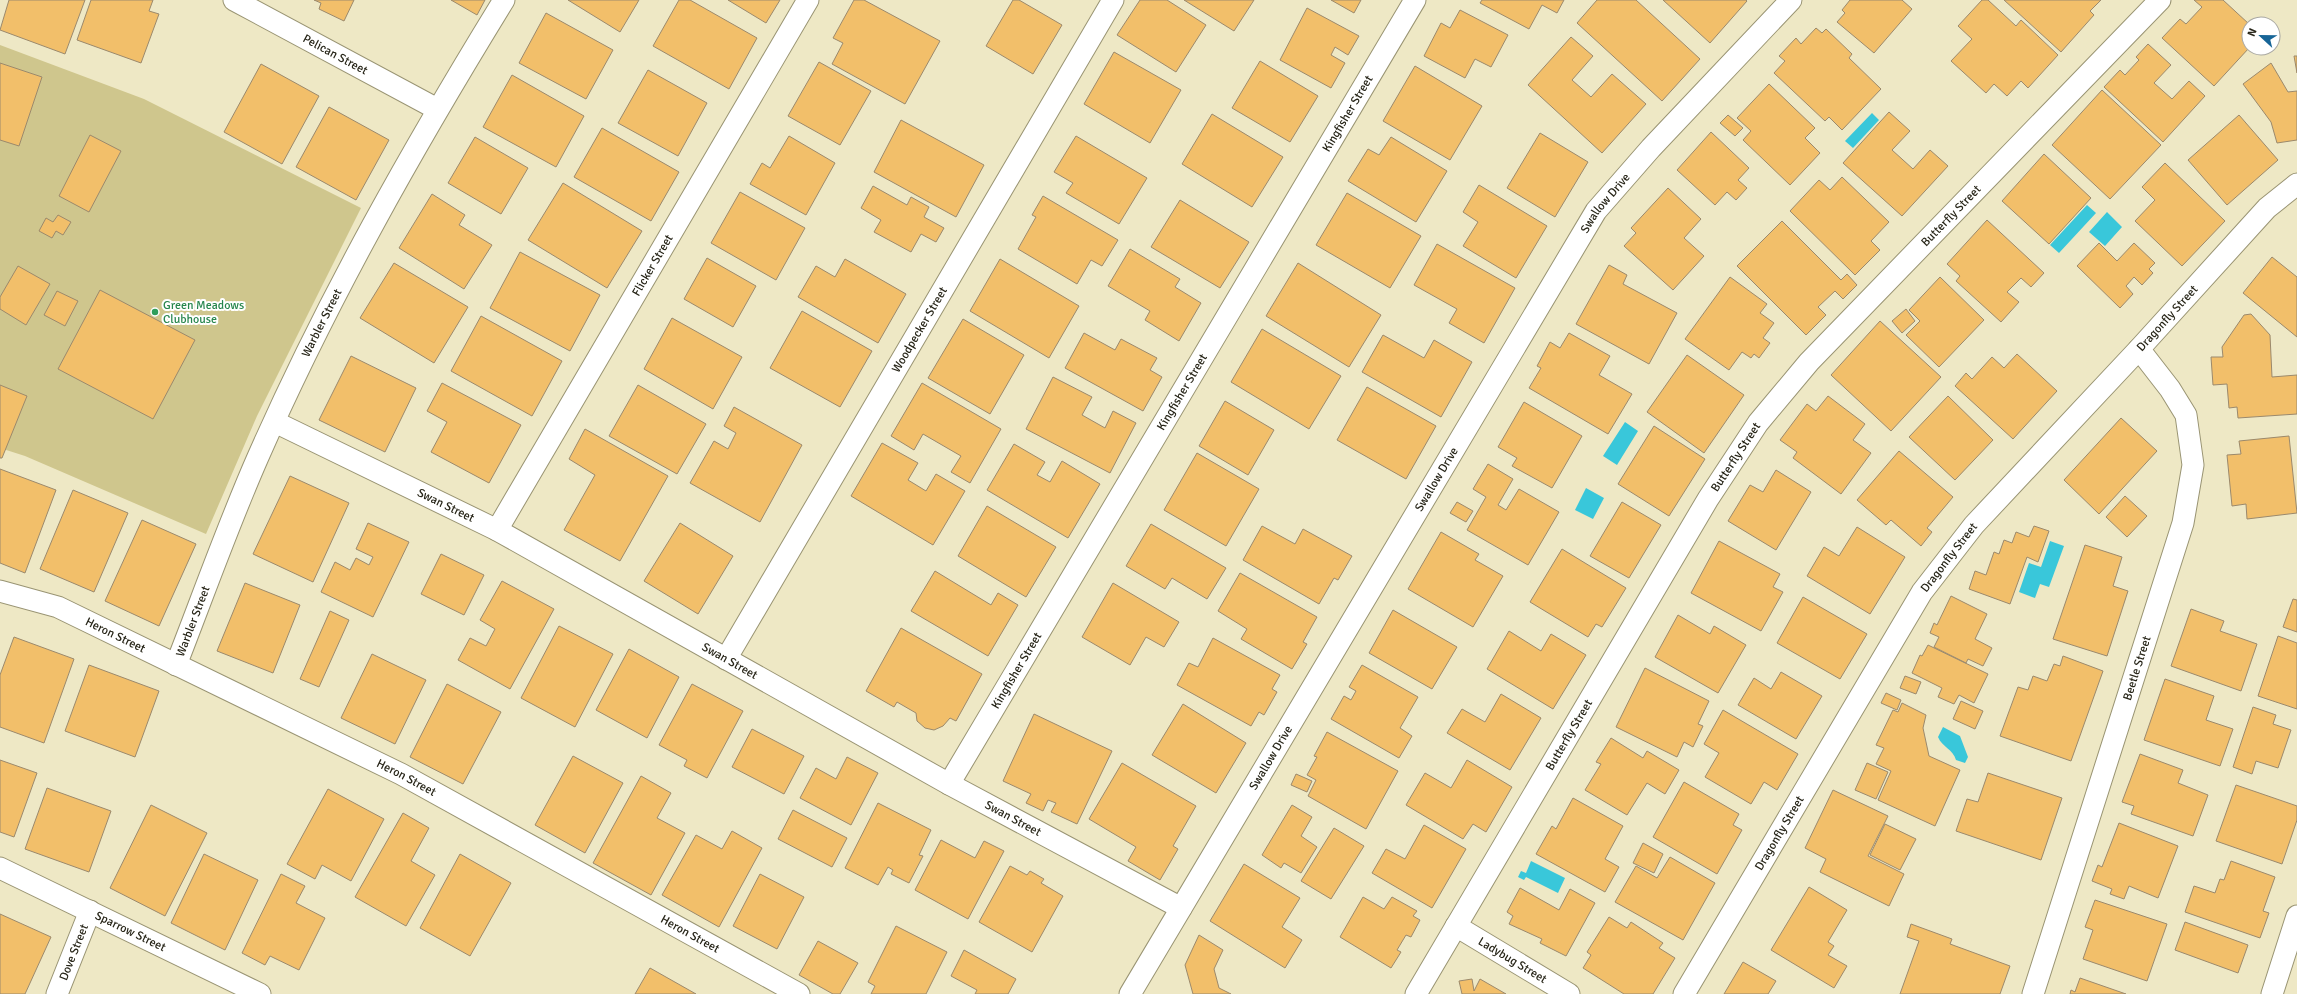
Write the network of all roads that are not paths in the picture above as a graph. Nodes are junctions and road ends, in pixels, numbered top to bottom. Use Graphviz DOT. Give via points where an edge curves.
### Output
graph roads {
  1 [pos="234,0"];
  2 [pos="504,0"];
  3 [pos="808,0"];
  4 [pos="1113,0"];
  5 [pos="1415,0"];
  6 [pos="1791,0"];
  7 [pos="2160,0"];
  8 [pos="437,108"];
  9 [pos="2297,184"];
  10 [pos="2139,349"];
  11 [pos="275,422"];
  12 [pos="497,530"];
  13 [pos="0,591"];
  14 [pos="726,659"];
  15 [pos="176,665"];
  16 [pos="949,784"];
  17 [pos="0,868"];
  18 [pos="1181,908"];
  19 [pos="90,911"];
  20 [pos="2297,916"];
  21 [pos="1456,926"];
  22 [pos="2276,993"];
  23 [pos="57,994"];
  24 [pos="260,994"];
  25 [pos="799,994"];
  26 [pos="1130,994"];
  27 [pos="1416,994"];
  28 [pos="1569,994"];
  29 [pos="1684,994"];
  30 [pos="2033,994"];
  1 -- 8 [label="street, Pelican Street"];
  2 -- 8 [label="street, Warbler Street"];
  3 -- 12 [label="street, Flicker Street"];
  4 -- 14 [label="street, Woodpecker Street"];
  5 -- 16 [label="street, Kingfisher Street"];
  6 -- 18 [label="street, Swallow Drive" via="1651,148 1596,211"];
  7 -- 21 [label="street, Butterfly Street" via="1809,362 1758,423 1708,499"];
  8 -- 11 [label="street, Warbler Street" via="347,272"];
  9 -- 10 [label="street, Dragonfly Street" via="2267,208"];
  10 -- 29 [label="street, Dragonfly Street" via="1974,525 1922,592"];
  10 -- 30 [label="street, Beetle Street" via="2170,389 2186,415 2193,465 2183,524"];
  11 -- 12 [label="street, Swan Street"];
  11 -- 15 [label="street, Warbler Street" via="258,457"];
  12 -- 14 [label="street, Swan Street"];
  13 -- 15 [label="street, Heron Street" via="58,607"];
  14 -- 16 [label="street, Swan Street"];
  15 -- 25 [label="street, Heron Street" via="400,774"];
  16 -- 18 [label="street, Swan Street"];
  17 -- 19 [label="street, Sparrow Street"];
  18 -- 26 [label="street, Swallow Drive"];
  19 -- 23 [label="street, Dove Street"];
  19 -- 24 [label="street, Sparrow Street"];
  20 -- 22 [label="street"];
  21 -- 27 [label="street, Butterfly Street"];
  21 -- 28 [label="street, Ladybug Street"];
}
